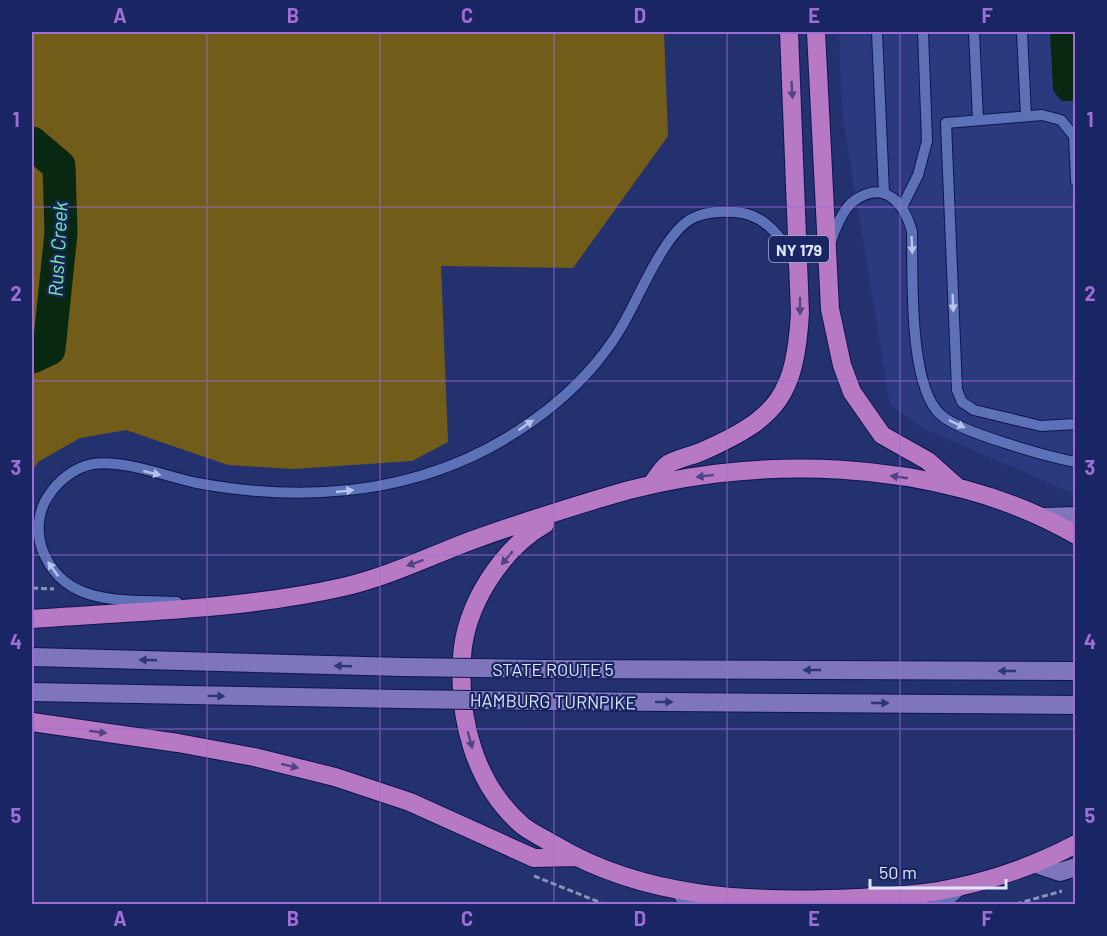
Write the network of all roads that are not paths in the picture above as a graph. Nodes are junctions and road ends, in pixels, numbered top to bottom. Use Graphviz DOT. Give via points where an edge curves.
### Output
graph roads {
  1 [pos="789,32"];
  2 [pos="816,32"];
  3 [pos="877,32"];
  4 [pos="923,32"];
  5 [pos="974,32"];
  6 [pos="1022,32"];
  7 [pos="1026,116"];
  8 [pos="978,120"];
  9 [pos="946,140"];
  10 [pos="927,141"];
  11 [pos="1076,181"];
  12 [pos="884,193"];
  13 [pos="902,207"];
  14 [pos="826,255"];
  15 [pos="800,278"];
  16 [pos="1076,424"];
  17 [pos="1076,462"];
  18 [pos="651,485"];
  19 [pos="957,487"];
  20 [pos="569,510"];
  21 [pos="1076,516"];
  22 [pos="1044,517"];
  23 [pos="1076,535"];
  24 [pos="216,605"];
  25 [pos="32,619"];
  26 [pos="32,657"];
  27 [pos="1071,671"];
  28 [pos="32,692"];
  29 [pos="1070,705"];
  30 [pos="32,722"];
  31 [pos="1076,844"];
  32 [pos="575,857"];
  33 [pos="1036,864"];
  34 [pos="1076,867"];
  35 [pos="957,888"];
  36 [pos="685,898"];
  37 [pos="939,904"];
  1 -- 15 [label="highway, NY 179, one-way"];
  2 -- 14 [label="highway, NY 179"];
  3 -- 12 [label="lane"];
  4 -- 10 [label="lane"];
  5 -- 8 [label="lane"];
  6 -- 7 [label="lane"];
  7 -- 8 [label="lane"];
  7 -- 11 [label="lane" via="1061,120 1074,136"];
  8 -- 9 [label="lane" via="945,123"];
  9 -- 10 [label="lane"];
  9 -- 16 [label="lane, one-way" via="957,390 962,402 974,410 1041,426"];
  10 -- 13 [label="lane" via="918,175"];
  12 -- 13 [label="lane"];
  12 -- 14 [label="lane" via="872,193 850,205 837,225"];
  13 -- 17 [label="lane, one-way" via="912,232 917,360 923,382 941,415 1023,448"];
  14 -- 19 [label="highway, NY 179" via="837,346 852,392 882,435 928,461"];
  15 -- 18 [label="highway, NY 179, one-way" via="798,349 791,379 777,405 730,439 668,464"];
  24 -- 15 [label="lane, one-way" via="102,597 69,587 49,567 40,543 39,518 47,498 60,481 92,464 111,463 244,491 306,493 380,487 456,463 515,434 572,388 621,329 675,232 691,219 709,213 742,212 774,230"];
  19 -- 18 [label="highway, one-way" via="855,471 808,470 703,476"];
  18 -- 20 [label="highway"];
  19 -- 22 [label="highway" via="996,497"];
  20 -- 24 [label="highway, one-way" via="354,584"];
  20 -- 32 [label="highway, one-way" via="532,531 505,558 482,590 462,647 460,683 471,749 484,775 524,826"];
  21 -- 22 [label="main road"];
  22 -- 23 [label="highway"];
  24 -- 25 [label="highway"];
  27 -- 26 [label="main road, STATE ROUTE 5, one-way, bridge" via="542,669"];
  28 -- 29 [label="main road, HAMBURG TURNPIKE, one-way, bridge"];
  30 -- 32 [label="highway, one-way" via="211,749 335,777 410,802 534,858"];
  31 -- 33 [label="highway"];
  32 -- 36 [label="highway"];
  33 -- 34 [label="main road" via="1060,872"];
  33 -- 35 [label="highway"];
  35 -- 36 [label="highway" via="815,900"];
  35 -- 37 [label="street"];
}
